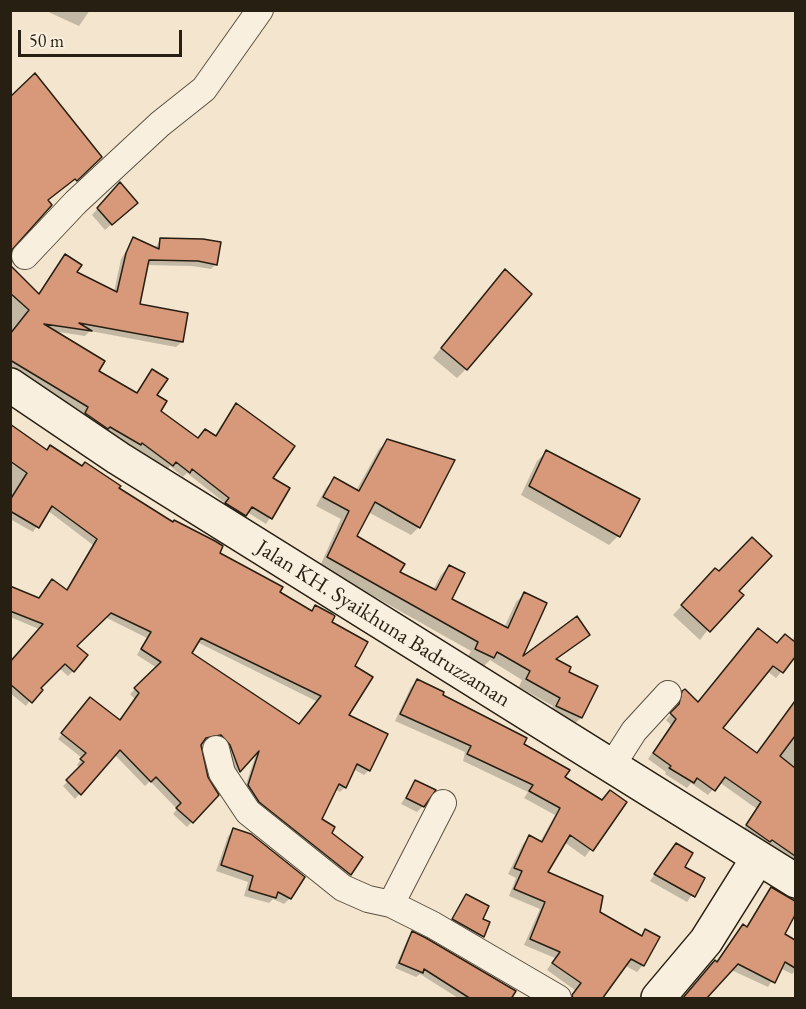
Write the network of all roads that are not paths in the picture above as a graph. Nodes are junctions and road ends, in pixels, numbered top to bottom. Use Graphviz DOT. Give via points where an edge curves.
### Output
graph roads {
  1 [pos="260,10"];
  2 [pos="25,256"];
  3 [pos="10,386"];
  4 [pos="668,694"];
  5 [pos="216,749"];
  6 [pos="611,767"];
  7 [pos="443,803"];
  8 [pos="758,858"];
  9 [pos="795,881"];
  10 [pos="391,904"];
  11 [pos="558,999"];
  12 [pos="658,999"];
  1 -- 2 [label="street" via="204,89 76,201"];
  3 -- 6 [label="main road, Jalan KH. Syaikhuna Badruzzaman"];
  4 -- 6 [label="street" via="634,731"];
  5 -- 10 [label="street" via="228,784 258,822 349,892"];
  6 -- 8 [label="main road, Jalan KH. Syaikhuna Badruzzaman"];
  7 -- 10 [label="street"];
  8 -- 9 [label="main road, Jalan KH. Syaikhuna Badruzzaman"];
  8 -- 12 [label="main road" via="706,941"];
  10 -- 11 [label="street" via="451,934"];
}
